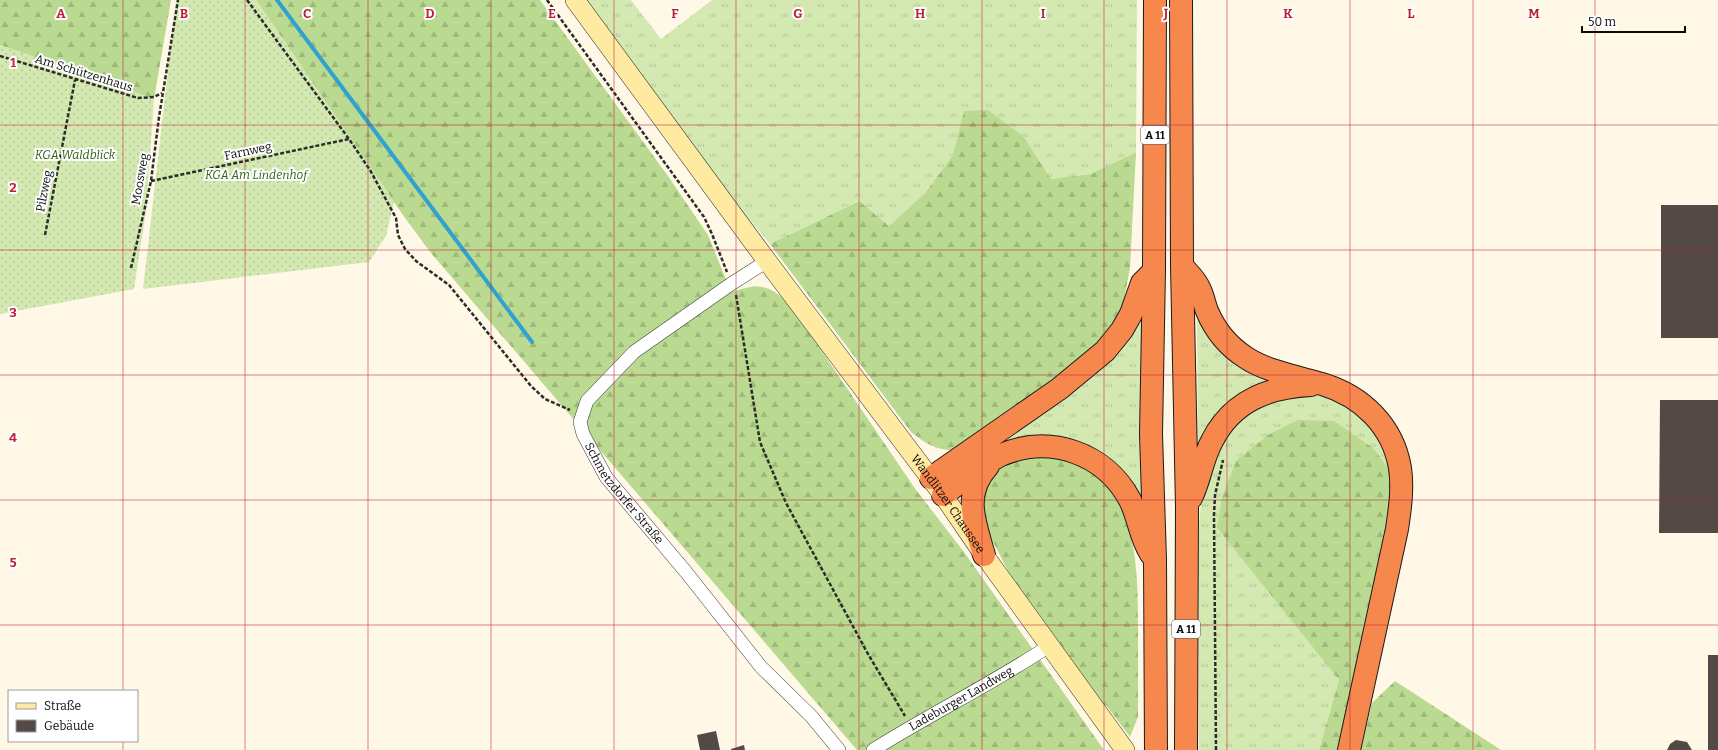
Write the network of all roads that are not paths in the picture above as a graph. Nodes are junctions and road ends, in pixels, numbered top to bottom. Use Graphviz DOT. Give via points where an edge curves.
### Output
graph roads {
  1 [pos="575,0"];
  2 [pos="1155,0"];
  3 [pos="1181,0"];
  4 [pos="767,261"];
  5 [pos="1182,266"];
  6 [pos="1154,271"];
  7 [pos="1324,384"];
  8 [pos="993,460"];
  9 [pos="937,487"];
  10 [pos="1187,508"];
  11 [pos="984,555"];
  12 [pos="1155,560"];
  13 [pos="1048,646"];
  14 [pos="840,750"];
  15 [pos="873,750"];
  16 [pos="1125,750"];
  17 [pos="1156,750"];
  18 [pos="1186,750"];
  19 [pos="1349,750"];
  1 -- 4 [label="main road, Wandlitzer Chaussee"];
  2 -- 6 [label="highway, A 11"];
  3 -- 5 [label="highway, A 11"];
  4 -- 9 [label="main road, Wandlitzer Chaussee"];
  4 -- 14 [label="street, Schmetzdorfer Straße" via="634,352 588,401 580,422 583,434 606,477 761,667 811,716"];
  5 -- 7 [label="highway" via="1199,287 1215,328 1231,346 1246,358 1263,366"];
  5 -- 10 [label="highway, A 11"];
  6 -- 9 [label="highway" via="1142,283 1131,314 1105,351"];
  6 -- 12 [label="highway, A 11" via="1151,434"];
  7 -- 10 [label="highway" via="1271,390 1249,400 1234,411 1212,441"];
  7 -- 19 [label="highway" via="1353,396 1372,412 1387,431 1400,469 1401,499 1397,529"];
  8 -- 9 [label="highway"];
  8 -- 11 [label="highway" via="980,477 972,503 972,516"];
  8 -- 12 [label="highway" via="1018,450 1039,446 1065,448 1088,458 1110,474 1130,501 1144,544"];
  9 -- 11 [label="main road, Wandlitzer Chaussee"];
  10 -- 18 [label="highway, A 11"];
  11 -- 13 [label="main road, Wandlitzer Chaussee"];
  12 -- 17 [label="highway, A 11"];
  13 -- 15 [label="street, Ladeburger Landweg" via="1020,665"];
  13 -- 16 [label="main road, Wandlitzer Chaussee"];
}
